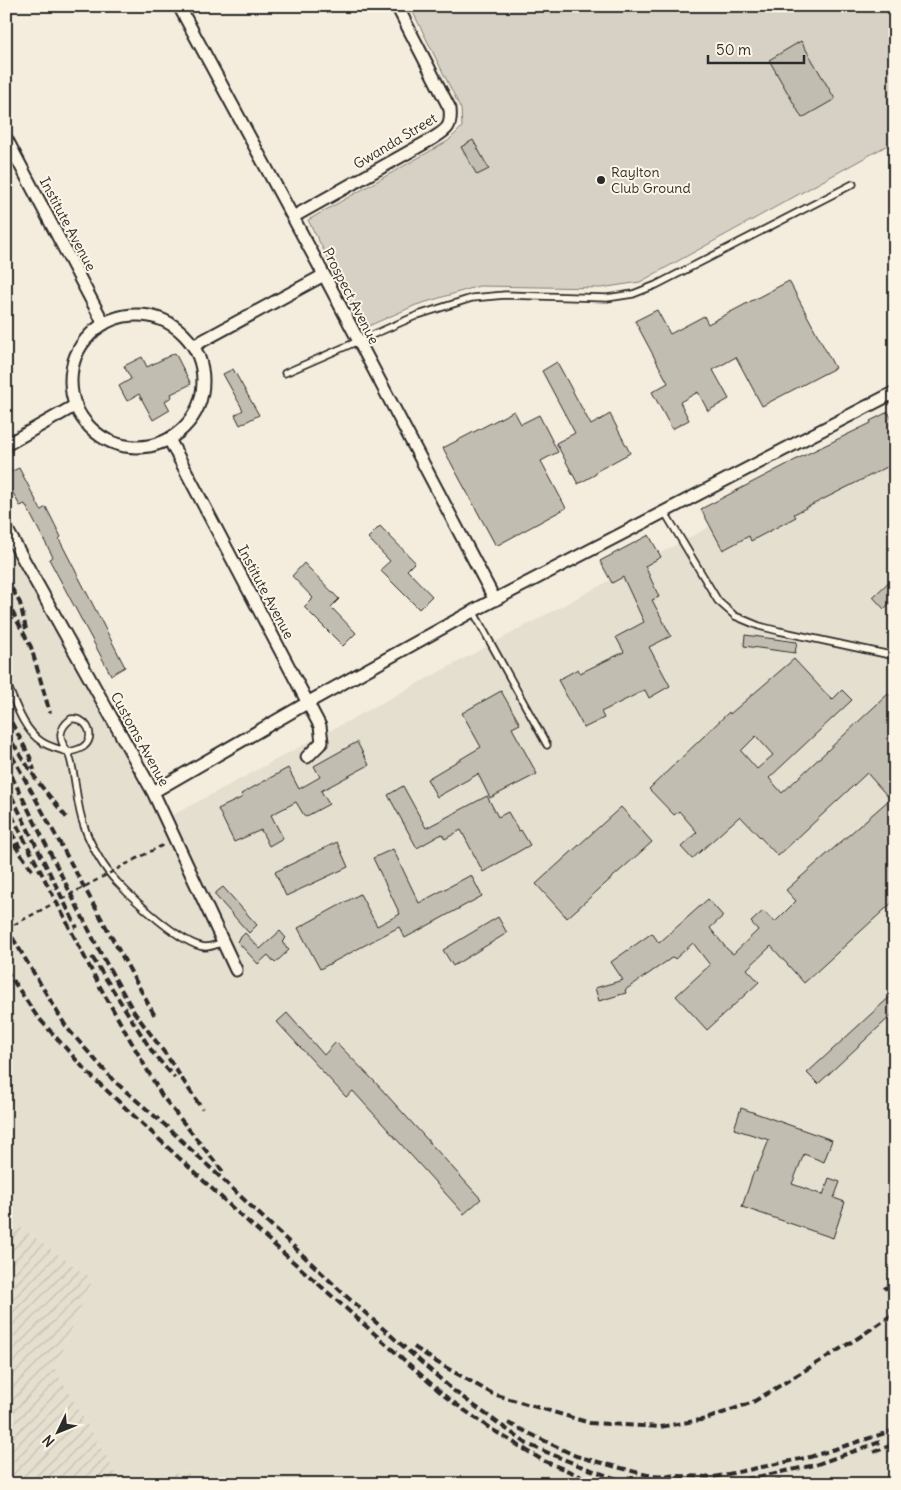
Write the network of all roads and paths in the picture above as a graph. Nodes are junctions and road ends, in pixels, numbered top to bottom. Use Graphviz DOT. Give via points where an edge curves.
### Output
graph roads {
  1 [pos="179,6"];
  2 [pos="397,6"];
  3 [pos="6,138"];
  4 [pos="853,184"];
  5 [pos="293,217"];
  6 [pos="324,275"];
  7 [pos="104,324"];
  8 [pos="357,340"];
  9 [pos="193,346"];
  10 [pos="285,373"];
  11 [pos="895,392"];
  12 [pos="76,405"];
  13 [pos="169,439"];
  14 [pos="6,445"];
  15 [pos="664,511"];
  16 [pos="6,528"];
  17 [pos="495,600"];
  18 [pos="473,611"];
  19 [pos="895,656"];
  20 [pos="6,682"];
  21 [pos="307,703"];
  22 [pos="546,745"];
  23 [pos="68,752"];
  24 [pos="307,757"];
  25 [pos="154,792"];
  26 [pos="176,839"];
  27 [pos="6,929"];
  28 [pos="223,942"];
  29 [pos="236,970"];
  1 -- 5 [label="street, Prospect Avenue"];
  2 -- 5 [label="street, Gwanda Street" via="450,110 451,120 447,129"];
  3 -- 7 [label="street, Institute Avenue"];
  4 -- 8 [label="lane" via="633,294 607,298 505,295 472,298 418,315"];
  5 -- 6 [label="street, Prospect Avenue"];
  6 -- 8 [label="street, Prospect Avenue"];
  6 -- 9 [label="street"];
  7 -- 9 [label="street" via="128,316 153,317 176,327"];
  7 -- 12 [label="street" via="78,350 72,368"];
  8 -- 10 [label="lane"];
  8 -- 17 [label="street, Prospect Avenue"];
  9 -- 13 [label="street" via="202,366 202,394 198,408 186,426"];
  11 -- 15 [label="street"];
  12 -- 13 [label="street" via="88,424 105,438 126,446 148,446"];
  12 -- 14 [label="street"];
  13 -- 21 [label="street, Institute Avenue"];
  15 -- 17 [label="street"];
  15 -- 19 [label="lane" via="718,601 735,616 779,632"];
  16 -- 25 [label="street, Customs Avenue"];
  17 -- 18 [label="street"];
  18 -- 21 [label="street"];
  18 -- 22 [label="lane"];
  20 -- 23 [label="lane" via="33,735 44,744"];
  21 -- 24 [label="street, Institute Avenue" via="320,726 322,742"];
  21 -- 25 [label="street"];
  23 -- 23 [label="lane" via="60,741 62,728 71,719 80,720 90,729 90,736 86,745"];
  23 -- 28 [label="lane" via="84,828 116,881 174,933 204,947"];
  25 -- 26 [label="street, Customs Avenue"];
  26 -- 27 [label="path, bridge"];
  26 -- 28 [label="street, Customs Avenue"];
  28 -- 29 [label="street, Customs Avenue"];
}
